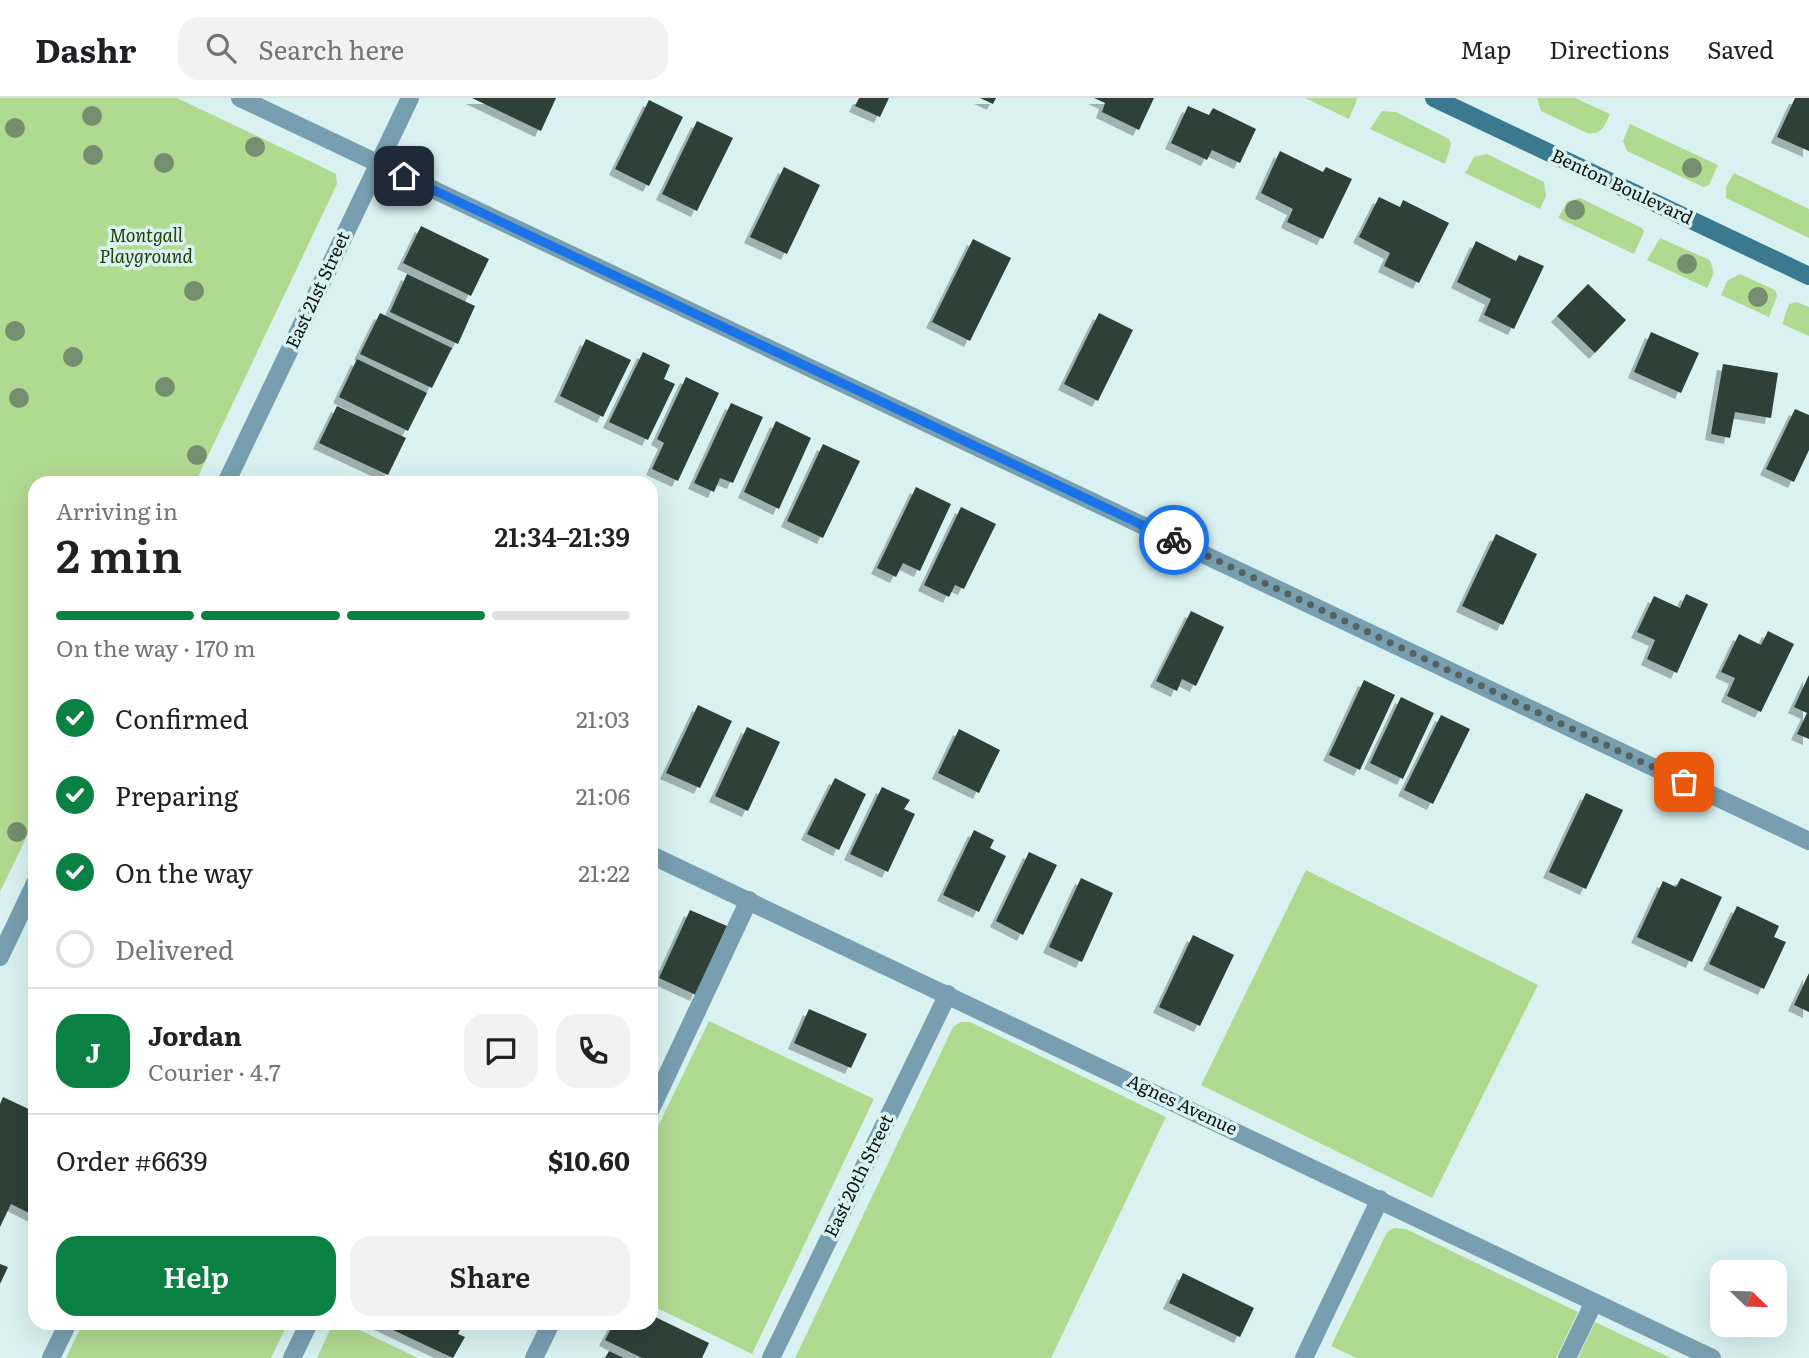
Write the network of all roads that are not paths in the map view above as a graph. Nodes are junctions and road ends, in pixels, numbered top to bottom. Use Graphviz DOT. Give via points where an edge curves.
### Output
graph roads {
  1 [pos="240,98"];
  2 [pos="410,98"];
  3 [pos="1434,98"];
  4 [pos="378,164"];
  5 [pos="1809,276"];
  6 [pos="229,476"];
  7 [pos="1809,841"];
  8 [pos="658,858"];
  9 [pos="28,899"];
  10 [pos="749,900"];
  11 [pos="0,957"];
  12 [pos="947,994"];
  13 [pos="658,1094"];
  14 [pos="1380,1199"];
  15 [pos="1594,1302"];
  16 [pos="65,1330"];
  17 [pos="306,1330"];
  18 [pos="548,1330"];
  19 [pos="51,1358"];
  20 [pos="292,1358"];
  21 [pos="534,1358"];
  22 [pos="771,1358"];
  23 [pos="1304,1358"];
  24 [pos="1567,1358"];
  25 [pos="1712,1358"];
  1 -- 4 [label="street"];
  2 -- 4 [label="street, East 21st Street"];
  3 -- 5 [label="street, Benton Boulevard"];
  4 -- 6 [label="street, East 21st Street"];
  4 -- 7 [label="street"];
  8 -- 10 [label="street, Agnes Avenue"];
  9 -- 11 [label="street"];
  10 -- 12 [label="street, Agnes Avenue"];
  10 -- 13 [label="street"];
  12 -- 14 [label="street, Agnes Avenue"];
  12 -- 22 [label="street, East 20th Street"];
  14 -- 15 [label="street, Agnes Avenue"];
  14 -- 23 [label="street"];
  15 -- 24 [label="street"];
  15 -- 25 [label="street, Agnes Avenue"];
  16 -- 19 [label="street"];
  17 -- 20 [label="street"];
  18 -- 21 [label="street"];
}
